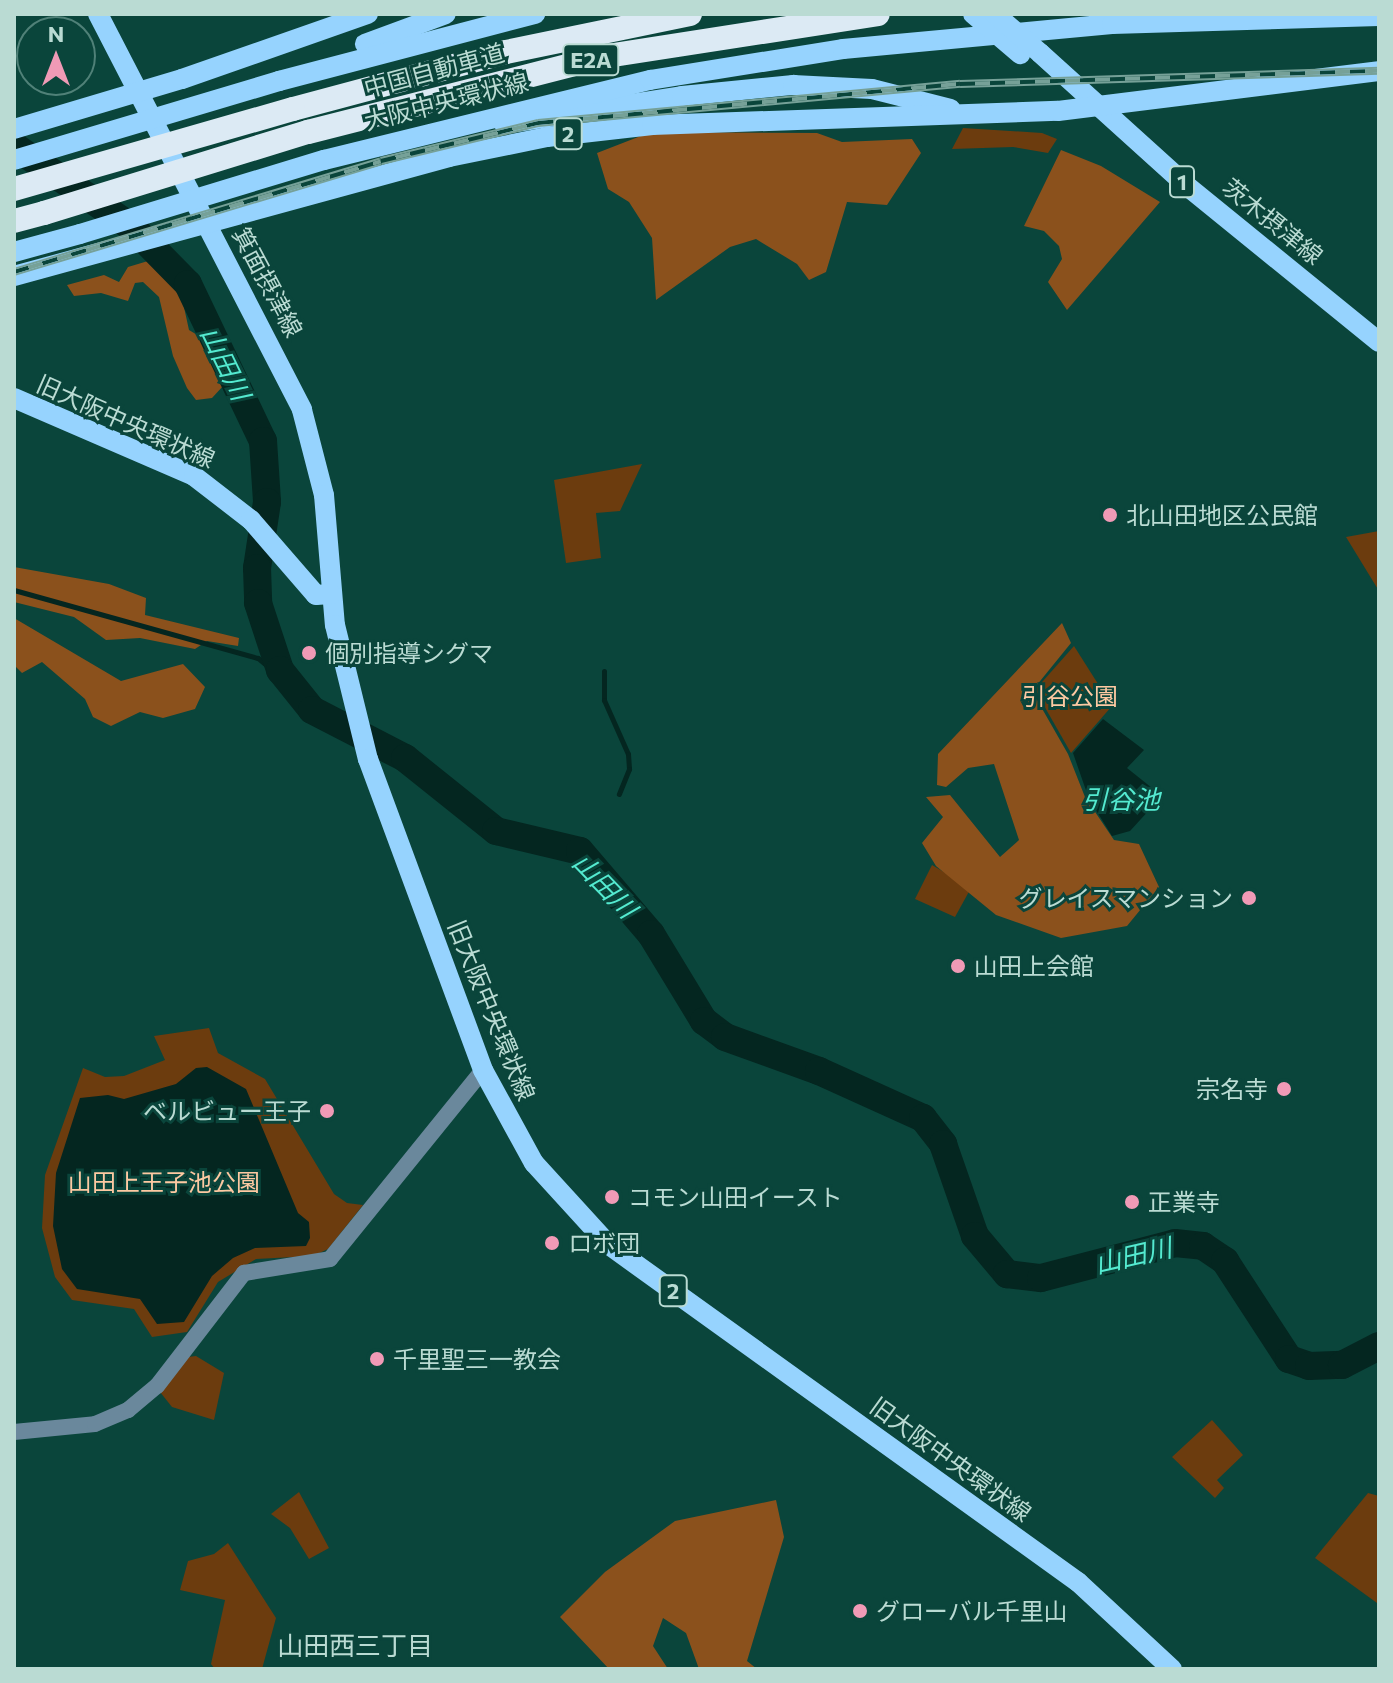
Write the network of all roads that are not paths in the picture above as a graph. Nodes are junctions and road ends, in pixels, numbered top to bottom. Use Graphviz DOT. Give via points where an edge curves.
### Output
graph roads {
  1 [pos="98,14"];
  2 [pos="368,14"];
  3 [pos="446,14"];
  4 [pos="535,14"];
  5 [pos="690,14"];
  6 [pos="878,14"];
  7 [pos="973,14"];
  8 [pos="995,14"];
  9 [pos="1379,16"];
  10 [pos="1030,54"];
  11 [pos="315,70"];
  12 [pos="1379,71"];
  13 [pos="136,92"];
  14 [pos="1099,107"];
  15 [pos="966,113"];
  16 [pos="22,126"];
  17 [pos="380,144"];
  18 [pos="14,160"];
  19 [pos="14,189"];
  20 [pos="14,221"];
  21 [pos="208,226"];
  22 [pos="14,252"];
  23 [pos="14,276"];
  24 [pos="1379,342"];
  25 [pos="14,398"];
  26 [pos="331,594"];
  27 [pos="483,1070"];
  28 [pos="14,1432"];
  29 [pos="1172,1669"];
  1 -- 13 [label="main road, 箕面摂津線"];
  2 -- 13 [label="main road"];
  3 -- 11 [label="main road"];
  4 -- 11 [label="main road"];
  5 -- 19 [label="highway, 中国自動車道 / E2A, bridge" via="506,52"];
  6 -- 20 [label="highway, 中国自動車道 / E2A, bridge" via="607,56 308,132"];
  7 -- 10 [label="main road, 茨木摂津線 / 1, bridge"];
  8 -- 10 [label="main road, 茨木摂津線 / 1, bridge"];
  9 -- 17 [label="main road, 大阪中央環状線 / 2" via="1112,24 843,49 650,80"];
  10 -- 14 [label="main road, 茨木摂津線 / 1"];
  11 -- 18 [label="main road, bridge"];
  12 -- 14 [label="main road"];
  13 -- 16 [label="main road"];
  13 -- 21 [label="main road, 箕面摂津線"];
  14 -- 15 [label="main road, 2"];
  14 -- 24 [label="main road, 茨木摂津線 / 1"];
  15 -- 17 [label="main road" via="872,89 793,85 682,96"];
  15 -- 21 [label="main road, 2" via="652,125 547,137 449,157"];
  17 -- 22 [label="main road, 大阪中央環状線 / 2, bridge"];
  21 -- 23 [label="main road, 2"];
  21 -- 26 [label="main road, 箕面摂津線" via="280,361 309,429 324,495"];
  25 -- 26 [label="main road, 旧大阪中央環状線" via="194,476 251,520 316,595"];
  26 -- 27 [label="main road, 旧大阪中央環状線 / 2" via="368,759"];
  27 -- 28 [label="street" via="330,1259 261,1266 233,1281 157,1386 128,1410 95,1424"];
  27 -- 29 [label="main road, 旧大阪中央環状線 / 2" via="534,1163 609,1245 1078,1582"];
}
